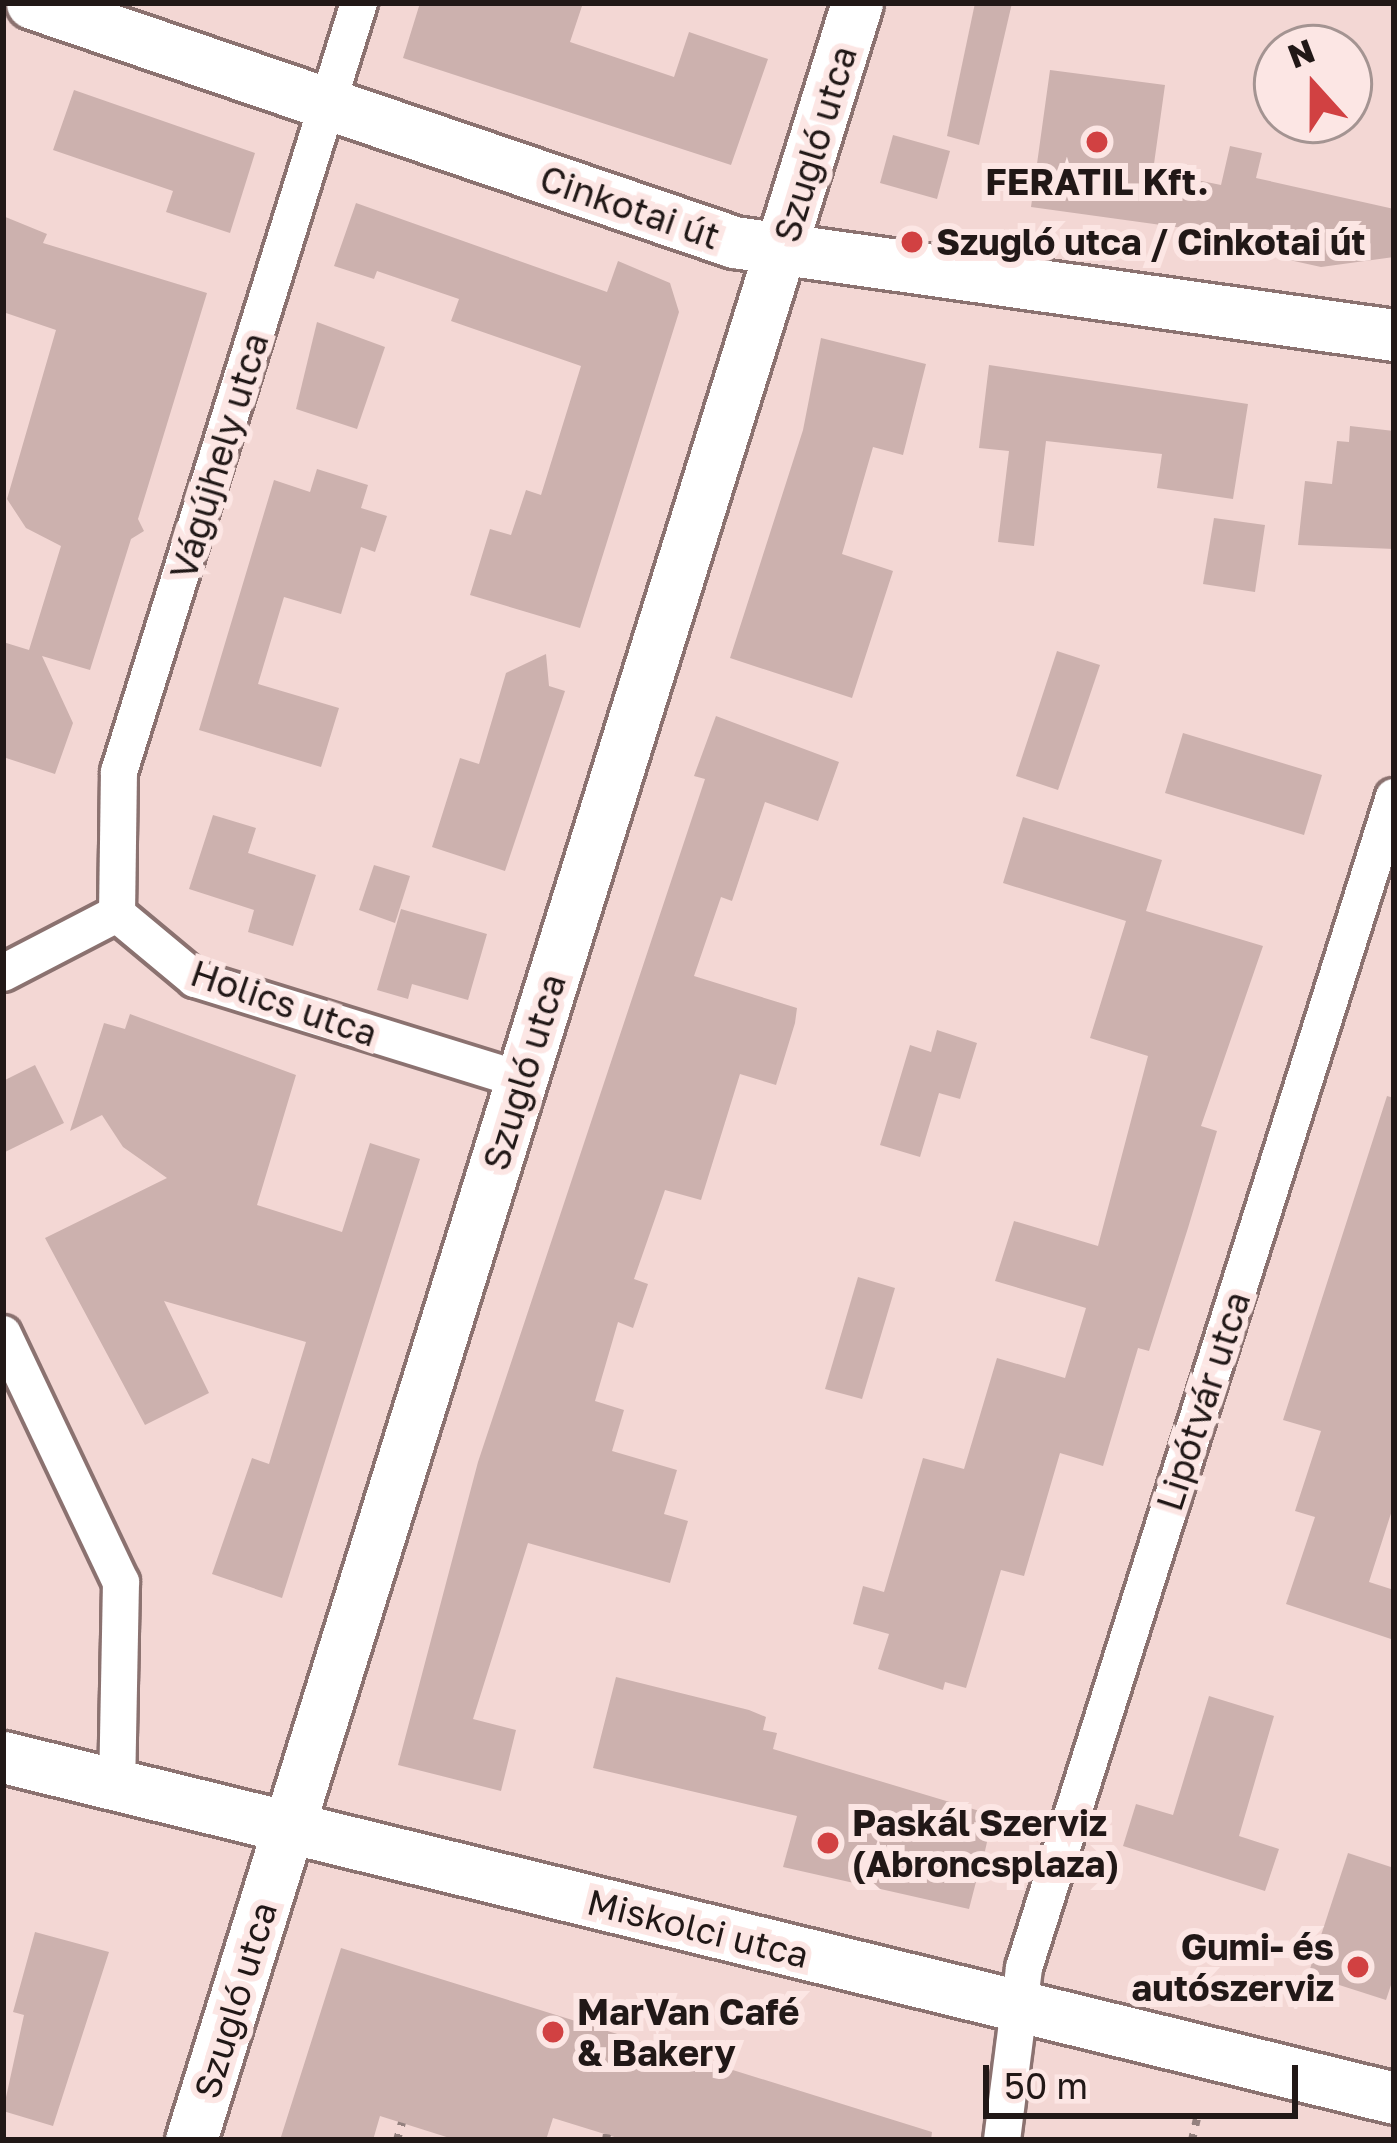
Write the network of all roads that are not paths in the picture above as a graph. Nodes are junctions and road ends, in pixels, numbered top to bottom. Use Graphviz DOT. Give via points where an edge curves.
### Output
graph roads {
  1 [pos="32,3"];
  2 [pos="359,3"];
  3 [pos="857,3"];
  4 [pos="329,105"];
  5 [pos="784,251"];
  6 [pos="1394,335"];
  7 [pos="1394,797"];
  8 [pos="117,914"];
  9 [pos="3,973"];
  10 [pos="521,1081"];
  11 [pos="3,1334"];
  12 [pos="3,1757"];
  13 [pos="117,1786"];
  14 [pos="289,1828"];
  15 [pos="1014,2005"];
  16 [pos="1394,2098"];
  17 [pos="191,2140"];
  18 [pos="1001,2140"];
  1 -- 4 [label="street, Cinkotai út"];
  2 -- 4 [label="street, Vágújhely utca"];
  3 -- 5 [label="street, Szugló utca"];
  4 -- 5 [label="street, Cinkotai út" via="734,242"];
  4 -- 8 [label="street, Vágújhely utca" via="119,772"];
  5 -- 6 [label="street, Cinkotai út"];
  5 -- 10 [label="street, Szugló utca"];
  7 -- 15 [label="street, Lipótvár utca"];
  8 -- 9 [label="street"];
  8 -- 10 [label="street, Holics utca" via="195,979"];
  10 -- 14 [label="street, Szugló utca"];
  11 -- 13 [label="street" via="122,1582"];
  12 -- 13 [label="street, Miskolci utca"];
  13 -- 14 [label="street, Miskolci utca"];
  14 -- 15 [label="street, Miskolci utca"];
  14 -- 17 [label="street, Szugló utca"];
  15 -- 16 [label="street, Miskolci utca"];
  15 -- 18 [label="street, Lipótvár utca"];
}
